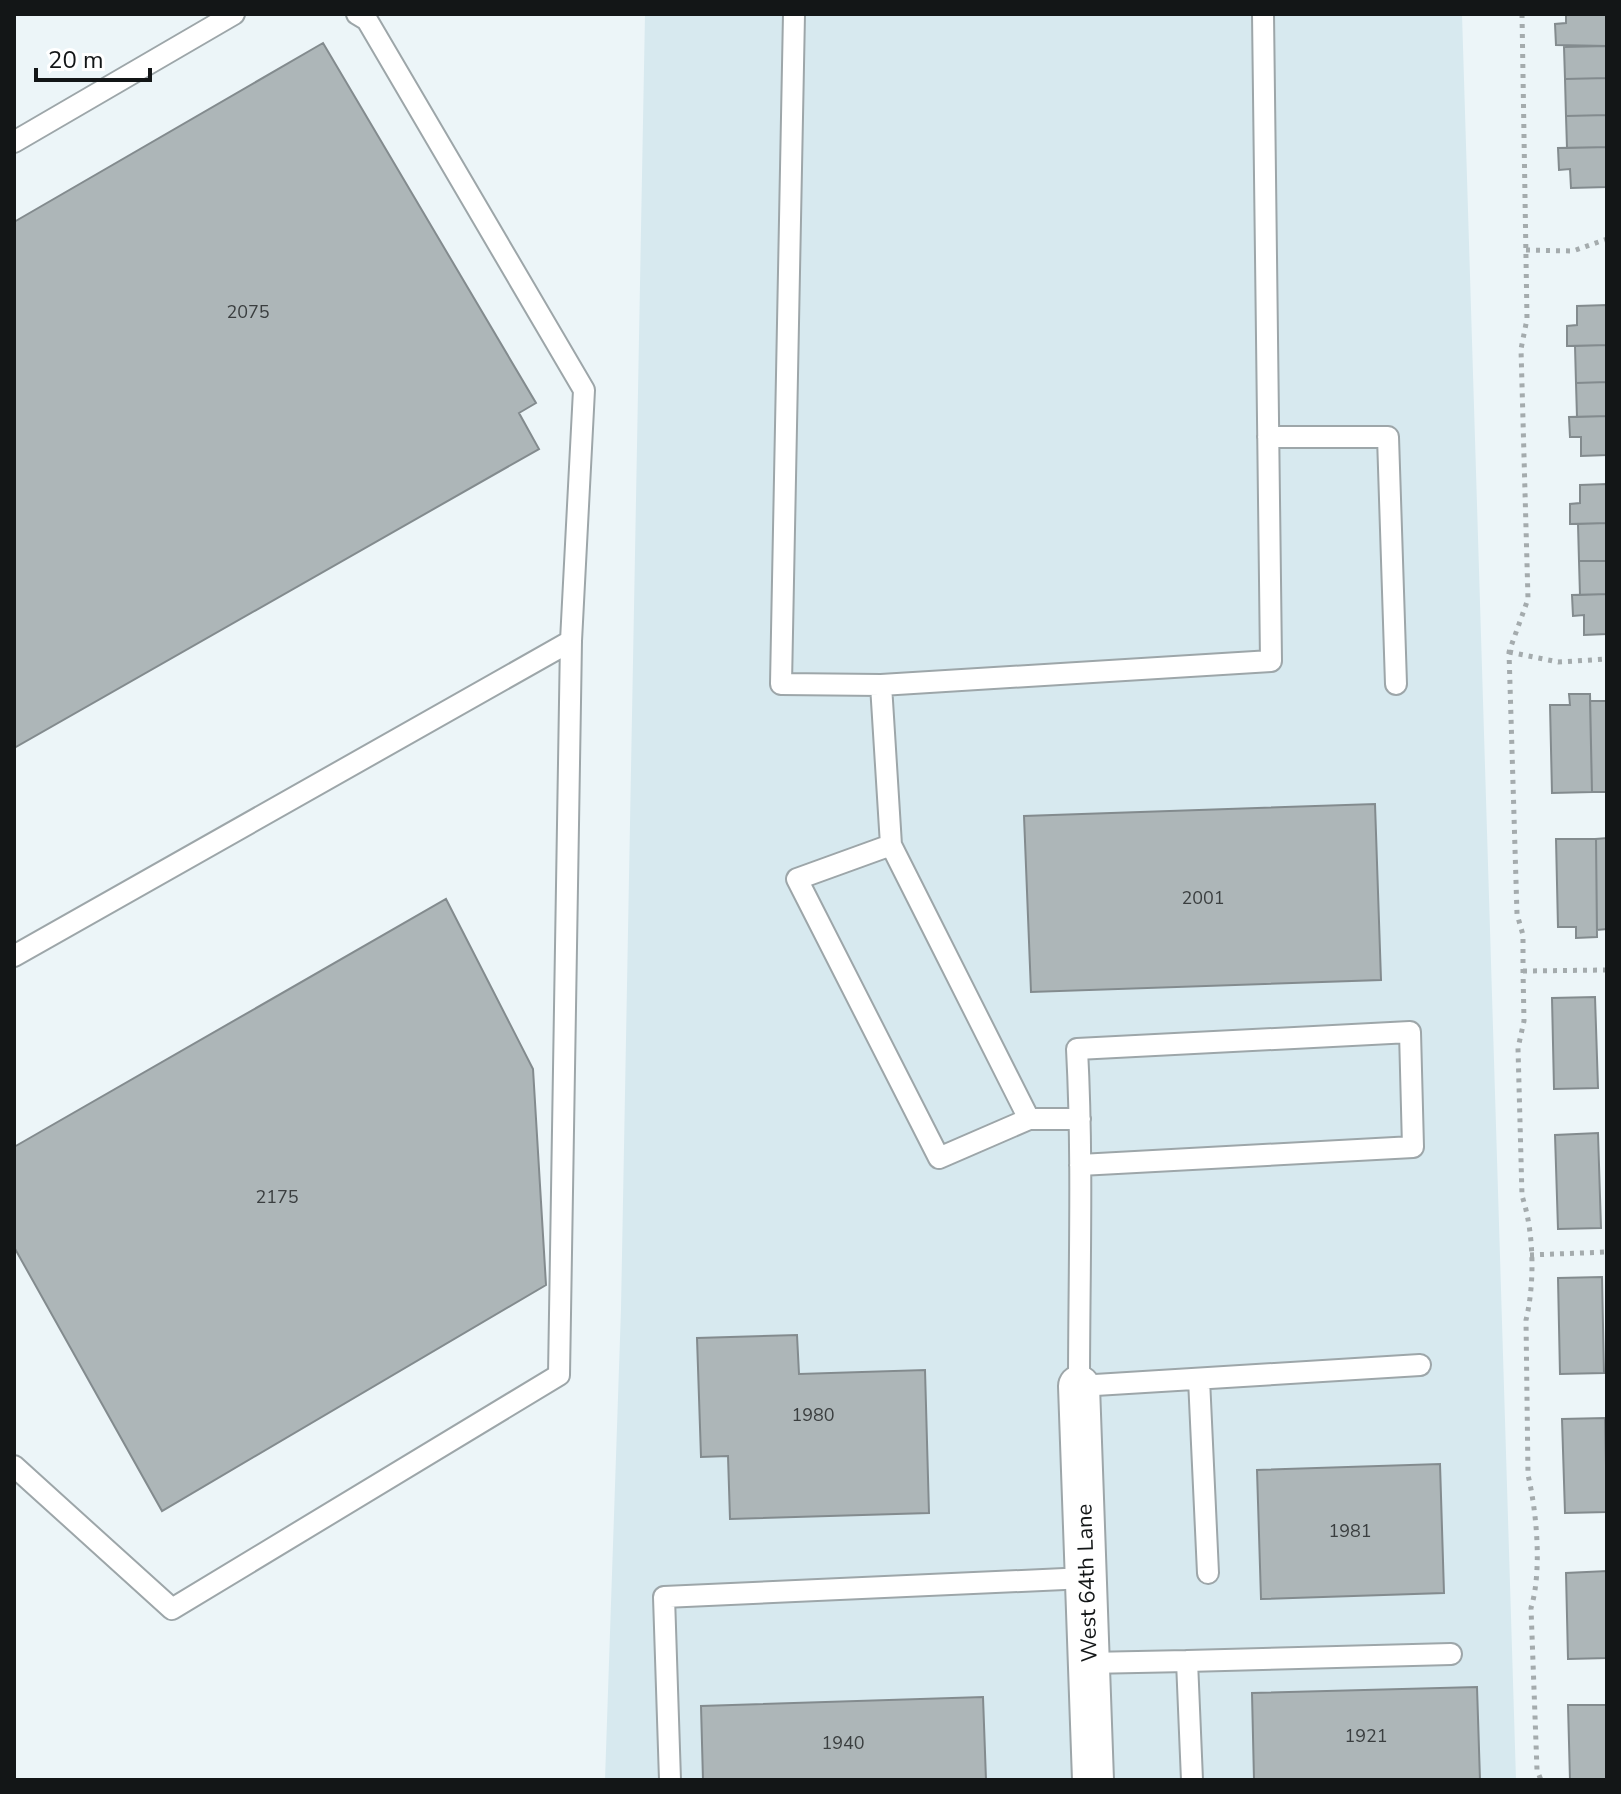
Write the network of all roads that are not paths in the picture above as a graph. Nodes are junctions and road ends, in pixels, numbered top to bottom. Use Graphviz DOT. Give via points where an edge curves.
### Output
graph roads {
  1 [pos="234,14"];
  2 [pos="357,14"];
  3 [pos="794,14"];
  4 [pos="1263,14"];
  5 [pos="14,142"];
  6 [pos="1268,437"];
  7 [pos="571,641"];
  8 [pos="1396,684"];
  9 [pos="881,685"];
  10 [pos="891,845"];
  11 [pos="14,956"];
  12 [pos="1029,1119"];
  13 [pos="1080,1119"];
  14 [pos="1080,1165"];
  15 [pos="1420,1365"];
  16 [pos="1199,1379"];
  17 [pos="1079,1386"];
  18 [pos="14,1466"];
  19 [pos="1208,1573"];
  20 [pos="1086,1578"];
  21 [pos="1451,1654"];
  22 [pos="1187,1661"];
  23 [pos="1088,1663"];
  24 [pos="670,1780"];
  25 [pos="1093,1780"];
  26 [pos="1192,1780"];
  1 -- 5 [label="lane"];
  2 -- 7 [label="lane" via="367,20 584,390"];
  3 -- 9 [label="lane" via="781,684"];
  4 -- 6 [label="lane"];
  6 -- 8 [label="lane" via="1388,437"];
  6 -- 9 [label="lane" via="1271,661"];
  7 -- 11 [label="lane"];
  7 -- 18 [label="lane" via="559,1375 172,1609"];
  9 -- 10 [label="lane"];
  10 -- 12 [label="lane"];
  10 -- 12 [label="lane" via="797,879 939,1158"];
  12 -- 13 [label="lane"];
  13 -- 14 [label="lane"];
  13 -- 14 [label="lane" via="1077,1049 1410,1032 1413,1147"];
  14 -- 17 [label="lane"];
  15 -- 16 [label="lane"];
  16 -- 17 [label="lane"];
  16 -- 19 [label="lane"];
  17 -- 20 [label="street, West 64th Lane"];
  20 -- 23 [label="street, West 64th Lane"];
  20 -- 24 [label="lane" via="664,1597"];
  21 -- 22 [label="lane"];
  22 -- 23 [label="lane"];
  22 -- 26 [label="lane"];
  23 -- 25 [label="street, West 64th Lane"];
}
